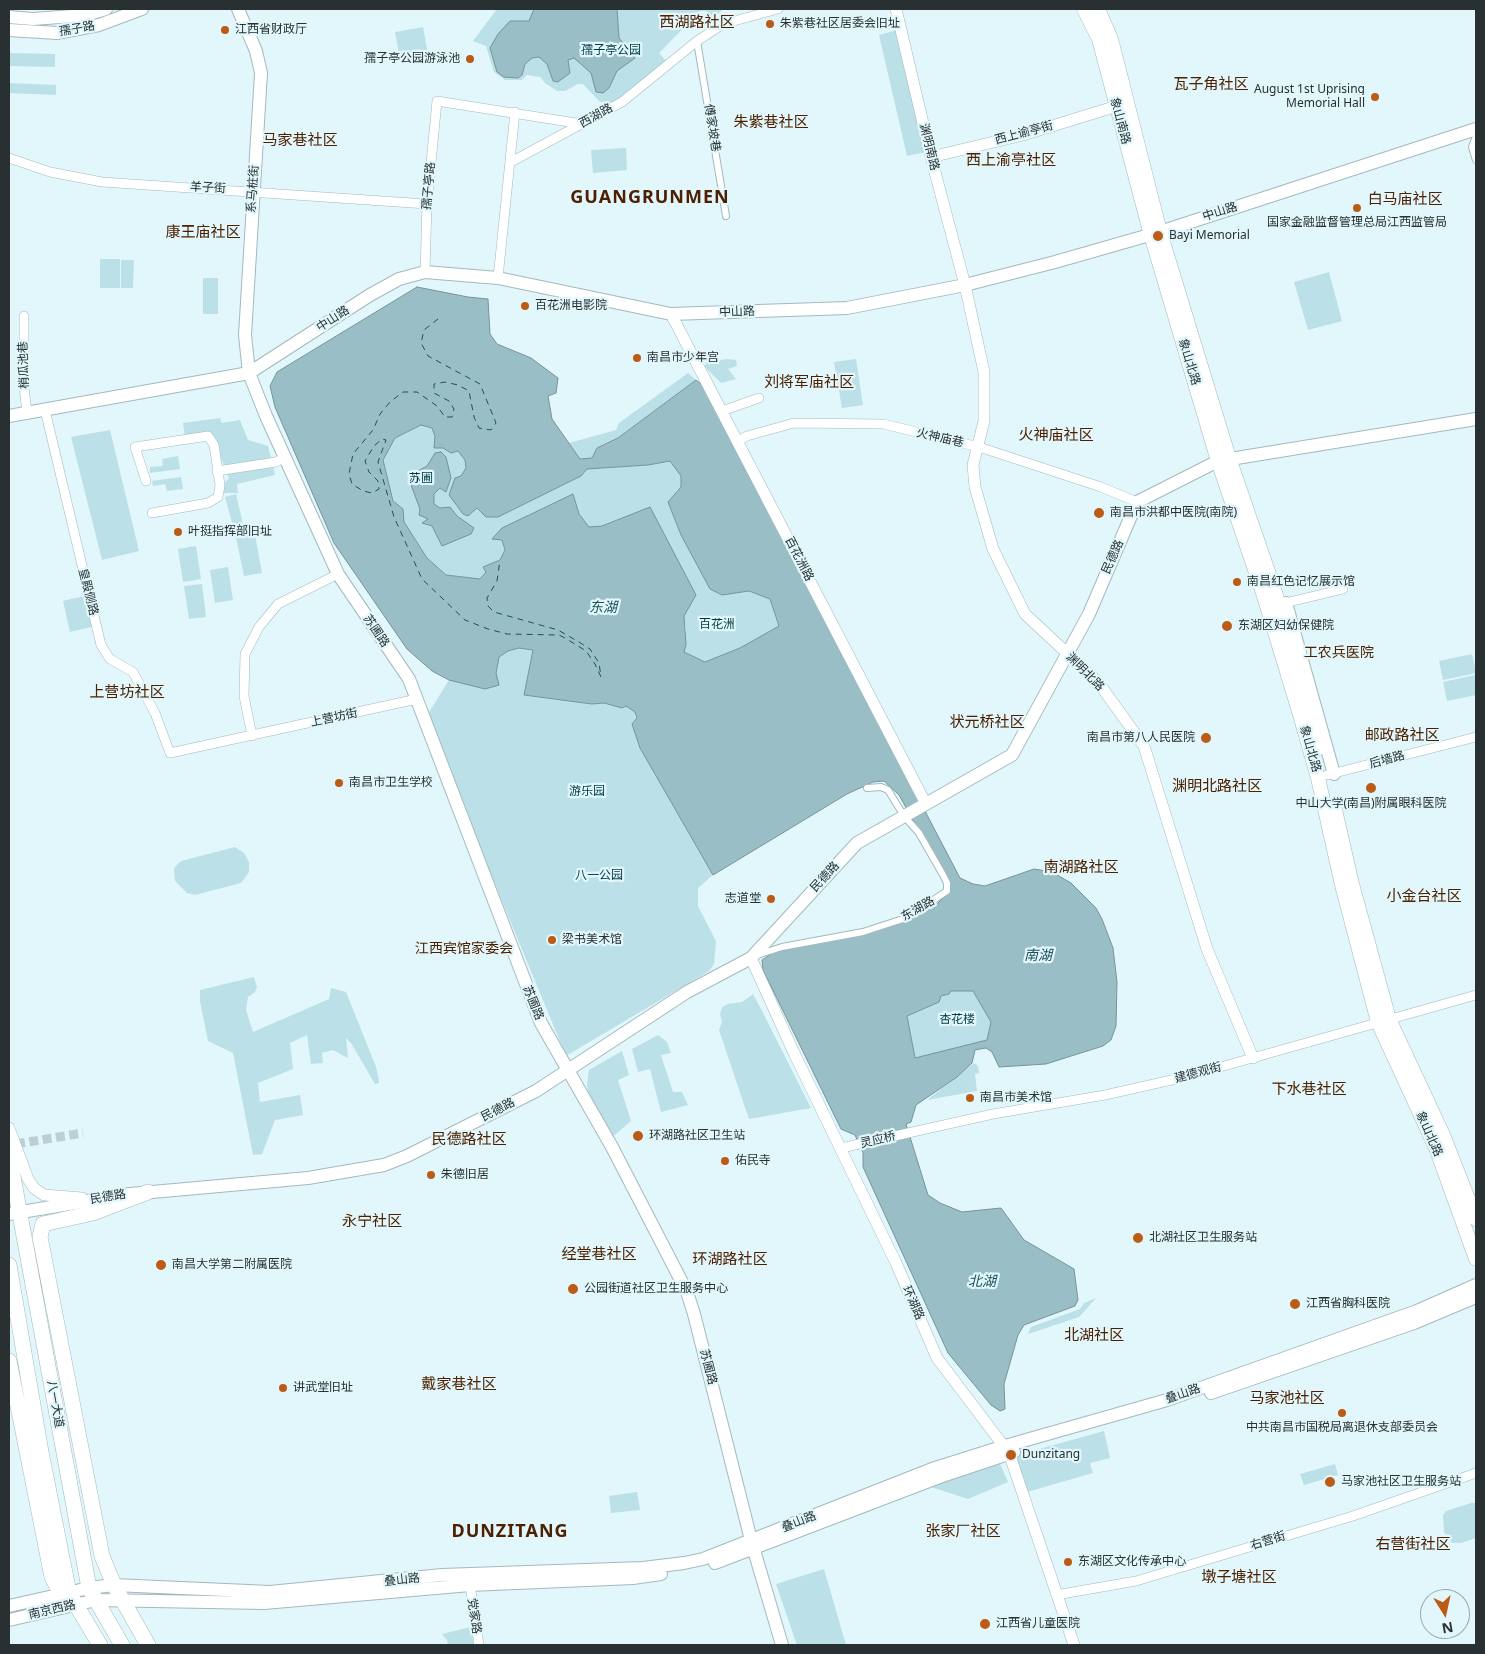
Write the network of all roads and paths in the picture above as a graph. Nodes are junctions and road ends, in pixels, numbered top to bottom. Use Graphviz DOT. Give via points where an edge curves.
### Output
graph roads {
  1 [pos="106,9"];
  2 [pos="142,9"];
  3 [pos="238,9"];
  4 [pos="778,9"];
  5 [pos="896,9"];
  6 [pos="1084,9"];
  7 [pos="1098,9"];
  8 [pos="9,17"];
  9 [pos="9,30"];
  10 [pos="697,41"];
  11 [pos="1117,106"];
  12 [pos="515,112"];
  13 [pos="582,124"];
  14 [pos="1476,129"];
  15 [pos="1476,136"];
  16 [pos="931,157"];
  17 [pos="9,158"];
  18 [pos="514,160"];
  19 [pos="1476,160"];
  20 [pos="252,191"];
  21 [pos="427,204"];
  22 [pos="511,206"];
  23 [pos="726,216"];
  24 [pos="1155,233"];
  25 [pos="425,272"];
  26 [pos="498,278"];
  27 [pos="965,285"];
  28 [pos="672,314"];
  29 [pos="24,316"];
  30 [pos="249,373"];
  31 [pos="759,398"];
  32 [pos="45,410"];
  33 [pos="722,411"];
  34 [pos="27,413"];
  35 [pos="9,416"];
  36 [pos="1476,419"];
  37 [pos="738,442"];
  38 [pos="979,447"];
  39 [pos="285,457"];
  40 [pos="1224,459"];
  41 [pos="217,471"];
  42 [pos="146,481"];
  43 [pos="1137,502"];
  44 [pos="152,513"];
  45 [pos="338,574"];
  46 [pos="1344,589"];
  47 [pos="1282,604"];
  48 [pos="1066,652"];
  49 [pos="417,699"];
  50 [pos="252,736"];
  51 [pos="1476,737"];
  52 [pos="170,753"];
  53 [pos="1331,774"];
  54 [pos="868,788"];
  55 [pos="926,804"];
  56 [pos="904,816"];
  57 [pos="751,958"];
  58 [pos="1476,995"];
  59 [pos="1384,1020"];
  60 [pos="1253,1058"];
  61 [pos="570,1070"];
  62 [pos="9,1128"];
  63 [pos="916,1131"];
  64 [pos="841,1148"];
  65 [pos="9,1155"];
  66 [pos="148,1192"];
  67 [pos="99,1199"];
  68 [pos="13,1213"];
  69 [pos="1476,1219"];
  70 [pos="1476,1259"];
  71 [pos="9,1265"];
  72 [pos="1476,1285"];
  73 [pos="1476,1297"];
  74 [pos="9,1309"];
  75 [pos="20,1331"];
  76 [pos="9,1361"];
  77 [pos="1007,1449"];
  78 [pos="1476,1473"];
  79 [pos="753,1545"];
  80 [pos="442,1575"];
  81 [pos="114,1585"];
  82 [pos="470,1585"];
  83 [pos="92,1594"];
  84 [pos="1056,1595"];
  85 [pos="122,1599"];
  86 [pos="68,1600"];
  87 [pos="9,1606"];
  88 [pos="9,1620"];
  89 [pos="91,1645"];
  90 [pos="100,1645"];
  91 [pos="122,1645"];
  92 [pos="148,1645"];
  93 [pos="478,1645"];
  94 [pos="782,1645"];
  95 [pos="1074,1645"];
  1 -- 8 [label="main road, 孺子路" via="86,15 33,19"];
  2 -- 9 [label="main road, 孺子路" via="99,25 56,33"];
  3 -- 20 [label="main road, 系马桩街" via="256,51 261,73"];
  4 -- 10 [label="street, 西湖路" via="723,24"];
  5 -- 16 [label="street, 渊明南路"];
  6 -- 11 [label="main road, 象山南路" via="1099,39"];
  7 -- 24 [label="main road, 象山南路" via="1111,39"];
  10 -- 13 [label="street, 西湖路" via="622,102"];
  10 -- 23 [label="street, 傅家坡巷"];
  11 -- 16 [label="street, 西上谕亭街" via="1023,135"];
  11 -- 24 [label="main road, 象山南路"];
  12 -- 13 [label="street"];
  12 -- 18 [label="street"];
  12 -- 21 [label="street, 孺子亭路" via="437,101"];
  13 -- 18 [label="street, 西湖路"];
  14 -- 24 [label="main road, 中山路"];
  15 -- 19 [label="street" via="1472,147"];
  16 -- 27 [label="street, 渊明南路"];
  17 -- 20 [label="street, 羊子街" via="50,172 102,182"];
  18 -- 22 [label="street"];
  18 -- 26 [label="street"];
  20 -- 21 [label="street, 羊子街"];
  20 -- 30 [label="main road, 系马桩街" via="245,335"];
  21 -- 25 [label="street, 孺子亭路"];
  24 -- 27 [label="main road, 中山路"];
  24 -- 40 [label="main road, 象山北路"];
  25 -- 26 [label="main road, 中山路"];
  25 -- 30 [label="main road, 中山路" via="399,279 370,295"];
  26 -- 28 [label="main road, 中山路"];
  27 -- 28 [label="main road, 中山路" via="847,308"];
  27 -- 38 [label="street, 渊明北路" via="984,372 984,420"];
  28 -- 33 [label="street, 百花洲路"];
  29 -- 34 [label="street, 梢瓜池巷"];
  30 -- 32 [label="main road, 中山路"];
  30 -- 39 [label="main road, 苏圃路"];
  31 -- 33 [label="street"];
  32 -- 34 [label="main road, 中山路"];
  32 -- 52 [label="street, 皇殿侧路" via="101,645 110,659 133,672 155,713"];
  33 -- 37 [label="street, 百花洲路"];
  34 -- 35 [label="main road, 中山路"];
  36 -- 40 [label="main road"];
  37 -- 38 [label="street, 火神庙巷" via="747,436 794,423 821,422 883,424"];
  37 -- 55 [label="street, 百花洲路"];
  38 -- 43 [label="street, 火神庙巷" via="1101,486"];
  38 -- 48 [label="street, 渊明北路" via="973,465 976,487 993,549 1025,614"];
  39 -- 41 [label="street" via="276,462"];
  39 -- 45 [label="main road, 苏圃路"];
  40 -- 43 [label="main road"];
  40 -- 47 [label="main road, 象山北路"];
  40 -- 59 [label="main road, 象山北路" via="1318,778 1342,885"];
  41 -- 42 [label="street" via="214,445 208,436 136,447"];
  41 -- 44 [label="street" via="218,497 208,503"];
  43 -- 48 [label="main road, 民德路" via="1088,614"];
  45 -- 49 [label="main road, 苏圃路" via="408,679"];
  45 -- 50 [label="street" via="278,604 259,627 245,654 244,696"];
  46 -- 47 [label="street"];
  47 -- 53 [label="main road, 象山北路"];
  48 -- 55 [label="main road, 民德路" via="1012,754"];
  48 -- 60 [label="street, 渊明北路" via="1098,682 1144,746 1207,949"];
  49 -- 50 [label="street, 上营坊街"];
  49 -- 61 [label="main road, 苏圃路" via="541,1023"];
  50 -- 52 [label="street, 上营坊街"];
  51 -- 53 [label="street, 后墙路"];
  53 -- 59 [label="main road, 象山北路" via="1352,884"];
  54 -- 56 [label="street, 东湖路" via="888,790"];
  55 -- 56 [label="main road, 民德路"];
  56 -- 57 [label="main road, 民德路" via="857,843"];
  56 -- 57 [label="street, 东湖路" via="943,876 947,891 906,918 863,932 782,947"];
  57 -- 61 [label="main road, 民德路" via="687,992"];
  57 -- 64 [label="street, 环湖路"];
  58 -- 59 [label="street, 建德观街"];
  59 -- 60 [label="street, 建德观街"];
  59 -- 69 [label="main road, 象山北路" via="1443,1135"];
  59 -- 70 [label="main road, 象山北路" via="1436,1148"];
  60 -- 63 [label="street, 建德观街" via="1105,1095"];
  61 -- 66 [label="main road, 民德路" via="536,1091 384,1165 308,1178"];
  61 -- 79 [label="main road, 苏圃路" via="687,1292"];
  62 -- 67 [label="street" via="34,1188 44,1195"];
  63 -- 64 [label="street, 灵应桥"];
  64 -- 77 [label="street, 环湖路" via="938,1358"];
  65 -- 68 [label="highway, 八一大道"];
  66 -- 67 [label="main road, 民德路"];
  66 -- 81 [label="highway" via="93,1214 44,1224 40,1232 102,1556"];
  67 -- 68 [label="main road, 民德路"];
  68 -- 83 [label="highway, 八一大道"];
  71 -- 75 [label="highway, 八一大道"];
  72 -- 77 [label="main road, 叠山路" via="1418,1311 1167,1400"];
  73 -- 77 [label="main road, 叠山路" via="1414,1323 1168,1408"];
  74 -- 75 [label="street"];
  75 -- 86 [label="highway, 八一大道"];
  76 -- 86 [label="highway" via="52,1577"];
  77 -- 79 [label="main road, 叠山路" via="932,1469"];
  77 -- 84 [label="street, 环湖路"];
  78 -- 84 [label="street, 右营街" via="1353,1516 1144,1578"];
  79 -- 80 [label="main road, 叠山路" via="703,1559 651,1567"];
  79 -- 82 [label="main road, 叠山路" via="702,1567 633,1578"];
  79 -- 94 [label="main road, 苏圃路"];
  80 -- 81 [label="main road, 叠山路" via="270,1592"];
  80 -- 82 [label="street, 党家路"];
  81 -- 83 [label="main road, 叠山路"];
  81 -- 85 [label="highway"];
  82 -- 85 [label="main road, 叠山路" via="264,1603"];
  82 -- 93 [label="street, 党家路"];
  83 -- 85 [label="main road, 叠山路"];
  83 -- 86 [label="main road, 南京西路"];
  83 -- 91 [label="highway, 八一大道"];
  84 -- 95 [label="street, 环湖路"];
  85 -- 92 [label="highway"];
  86 -- 87 [label="main road, 南京西路"];
  86 -- 88 [label="main road, 南京西路"];
  86 -- 89 [label="highway"];
  86 -- 90 [label="highway, 八一大道"];
}
